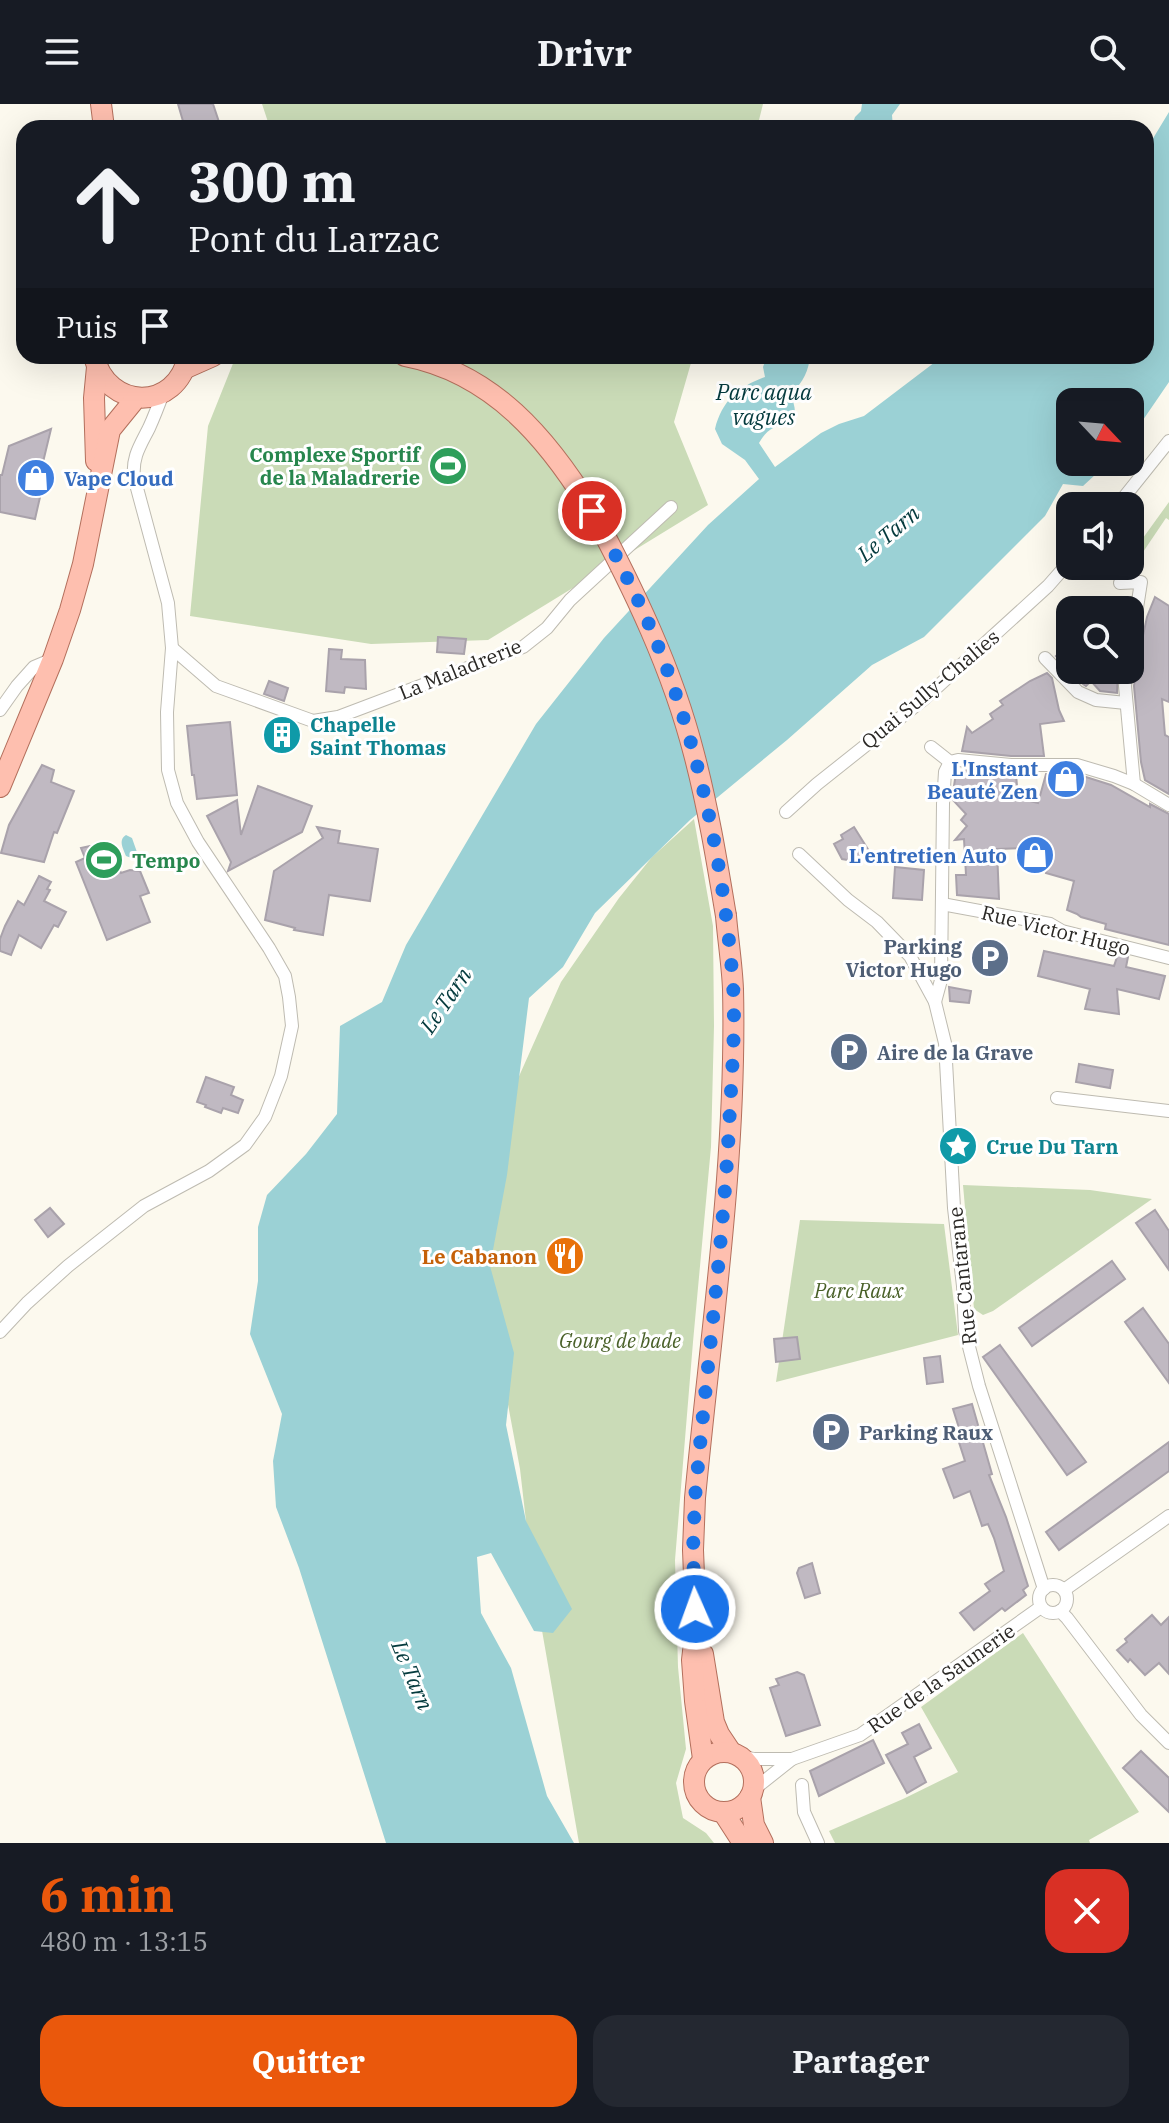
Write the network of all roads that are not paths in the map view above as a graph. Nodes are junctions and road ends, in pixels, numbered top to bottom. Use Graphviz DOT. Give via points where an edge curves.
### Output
graph roads {
  1 [pos="95,364"];
  2 [pos="96,364"];
  3 [pos="186,364"];
  4 [pos="432,364"];
  5 [pos="163,393"];
  6 [pos="139,398"];
  7 [pos="150,426"];
  8 [pos="1169,441"];
  9 [pos="97,489"];
  10 [pos="1128,492"];
  11 [pos="671,507"];
  12 [pos="1056,577"];
  13 [pos="1120,583"];
  14 [pos="1139,596"];
  15 [pos="172,648"];
  16 [pos="1045,658"];
  17 [pos="53,659"];
  18 [pos="1125,684"];
  19 [pos="1126,703"];
  20 [pos="0,710"];
  21 [pos="931,747"];
  22 [pos="950,762"];
  23 [pos="1134,784"];
  24 [pos="0,787"];
  25 [pos="1169,805"];
  26 [pos="786,812"];
  27 [pos="799,854"];
  28 [pos="942,904"];
  29 [pos="1169,958"];
  30 [pos="935,1002"];
  31 [pos="1057,1098"];
  32 [pos="1169,1111"];
  33 [pos="0,1332"];
  34 [pos="1169,1516"];
  35 [pos="1044,1589"];
  36 [pos="1064,1590"];
  37 [pos="1041,1607"];
  38 [pos="1060,1611"];
  39 [pos="696,1626"];
  40 [pos="1169,1743"];
  41 [pos="735,1754"];
  42 [pos="703,1759"];
  43 [pos="792,1759"];
  44 [pos="802,1785"];
  45 [pos="752,1793"];
  46 [pos="723,1812"];
  47 [pos="743,1843"];
  48 [pos="763,1843"];
  49 [pos="818,1843"];
  1 -- 9 [label="main road"];
  2 -- 6 [label="main road" via="112,388"];
  3 -- 5 [label="main road" via="181,378"];
  4 -- 39 [label="main road, bridge" via="474,383 529,425 592,511 654,635 703,791 733,986 726,1174 695,1498"];
  5 -- 6 [label="main road"];
  5 -- 7 [label="street"];
  6 -- 7 [label="street"];
  6 -- 9 [label="main road" via="110,430"];
  7 -- 15 [label="street" via="135,453 134,477 168,603"];
  8 -- 10 [label="street"];
  9 -- 17 [label="main road" via="83,564"];
  11 -- 15 [label="street, La Maladrerie" via="523,647 338,717 313,721 216,686"];
  12 -- 26 [label="street, Quai Sully-Chalies" via="924,699"];
  13 -- 14 [label="street" via="1141,582"];
  15 -- 33 [label="street" via="168,770 177,803 198,842 285,976 292,1026 281,1076 265,1117 245,1145 144,1206 68,1266"];
  16 -- 19 [label="street" via="1078,692"];
  17 -- 20 [label="street" via="34,667"];
  17 -- 24 [label="main road"];
  18 -- 19 [label="street"];
  19 -- 23 [label="street"];
  21 -- 22 [label="street"];
  22 -- 23 [label="street" via="1077,765"];
  22 -- 28 [label="street, Rue Cantarane" via="943,804"];
  23 -- 25 [label="street"];
  27 -- 30 [label="street, Rue Cantarane" via="910,956"];
  28 -- 29 [label="street, Rue Victor Hugo" via="1050,924"];
  28 -- 30 [label="street, Rue Cantarane" via="941,980"];
  30 -- 35 [label="street, Rue Cantarane" via="945,1043 965,1331"];
  31 -- 32 [label="street"];
  34 -- 36 [label="street"];
  35 -- 36 [label="street" via="1052,1585"];
  35 -- 37 [label="street"];
  36 -- 38 [label="street" via="1067,1599"];
  37 -- 38 [label="street"];
  37 -- 43 [label="street, Rue de la Saunerie" via="860,1735"];
  38 -- 40 [label="street"];
  39 -- 41 [label="main road" via="714,1722"];
  39 -- 42 [label="main road" via="692,1660"];
  41 -- 42 [label="main road"];
  41 -- 43 [label="street, Rue de la Saunerie"];
  41 -- 45 [label="main road" via="752,1770"];
  42 -- 46 [label="main road" via="694,1788 704,1805"];
  43 -- 45 [label="street, Rue de la Saunerie"];
  44 -- 49 [label="street" via="804,1812"];
  45 -- 46 [label="main road" via="739,1808"];
  45 -- 48 [label="main road" via="754,1825"];
  46 -- 47 [label="main road"];
}
